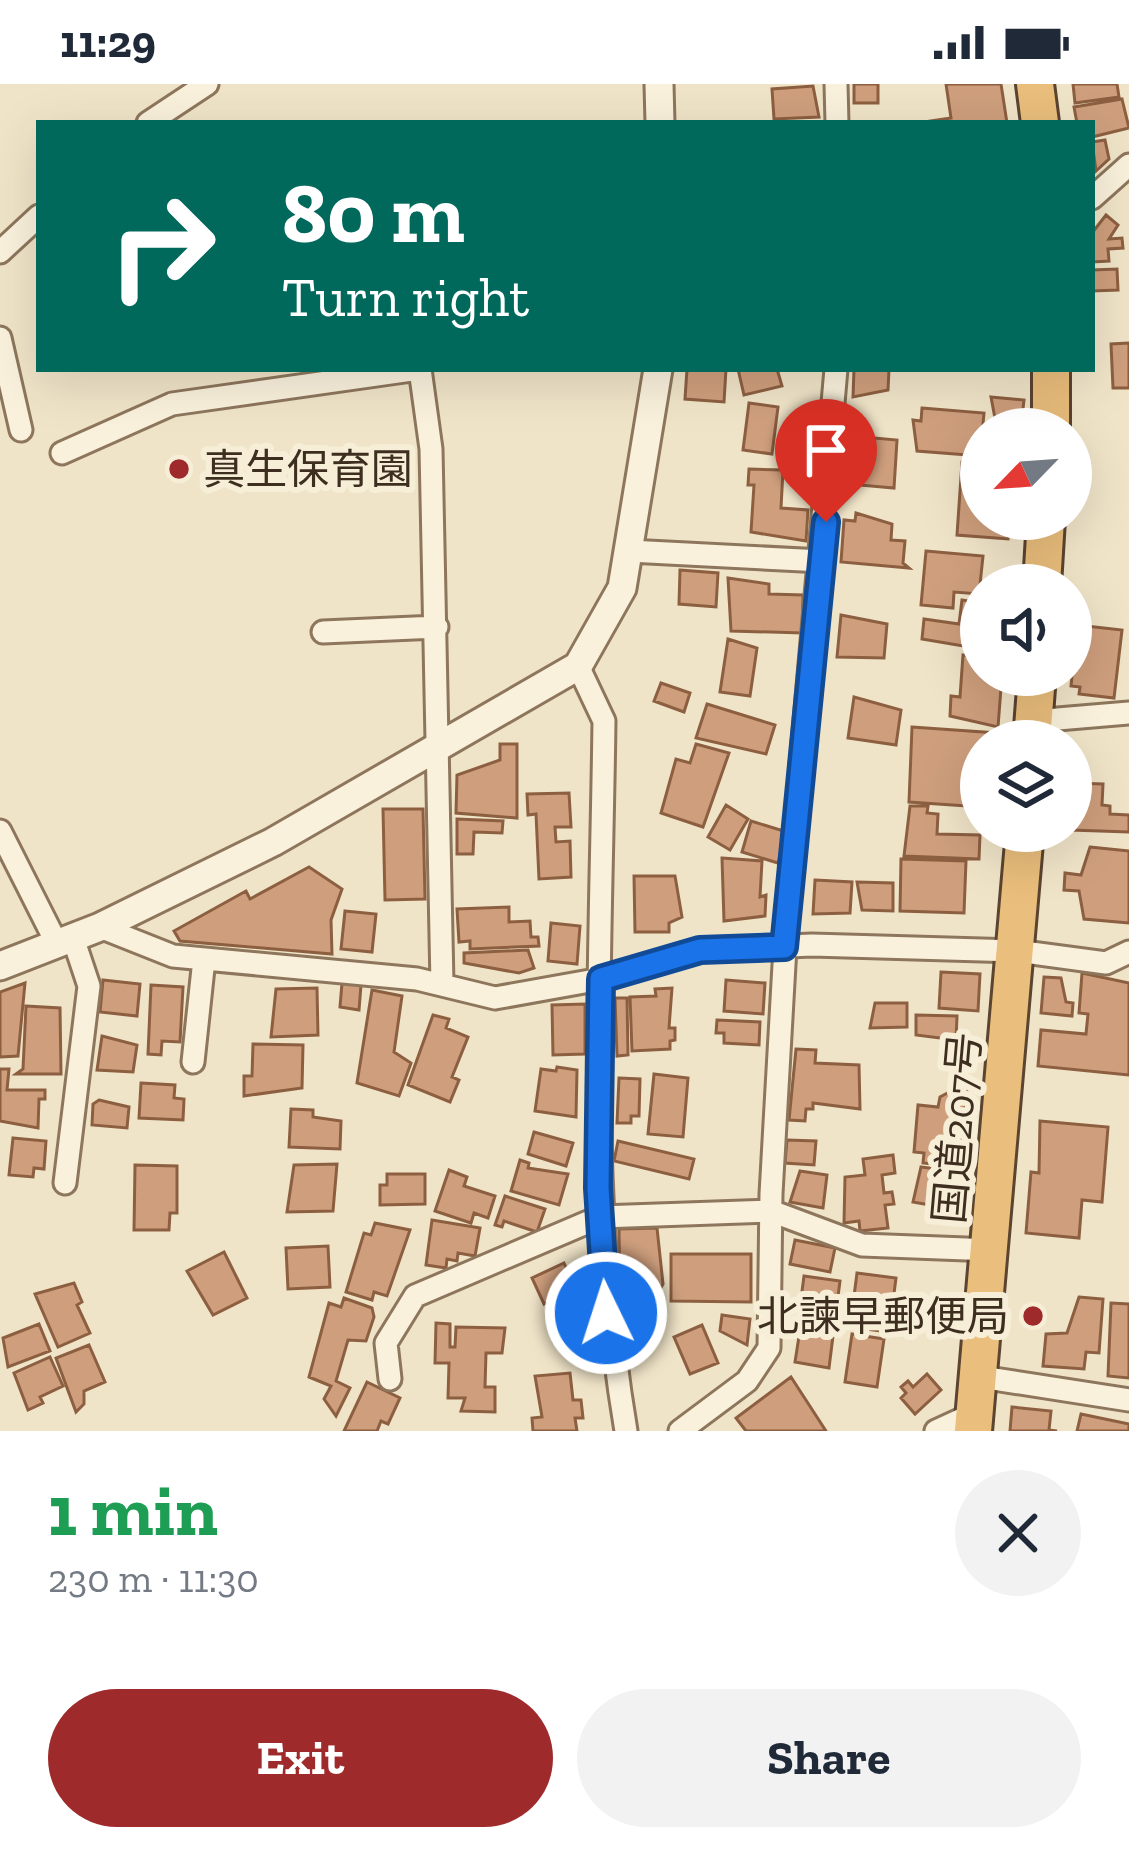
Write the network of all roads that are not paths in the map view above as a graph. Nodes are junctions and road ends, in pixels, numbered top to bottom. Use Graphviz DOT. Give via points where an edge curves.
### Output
graph roads {
  1 [pos="208,84"];
  2 [pos="659,84"];
  3 [pos="836,84"];
  4 [pos="1035,84"];
  5 [pos="153,120"];
  6 [pos="661,120"];
  7 [pos="837,120"];
  8 [pos="1040,120"];
  9 [pos="1129,165"];
  10 [pos="1095,194"];
  11 [pos="36,219"];
  12 [pos="0,252"];
  13 [pos="0,338"];
  14 [pos="398,372"];
  15 [pos="419,372"];
  16 [pos="658,372"];
  17 [pos="836,372"];
  18 [pos="1052,372"];
  19 [pos="1051,408"];
  20 [pos="21,430"];
  21 [pos="62,453"];
  22 [pos="629,551"];
  23 [pos="822,561"];
  24 [pos="437,627"];
  25 [pos="323,632"];
  26 [pos="578,666"];
  27 [pos="1129,713"];
  28 [pos="1092,720"];
  29 [pos="440,745"];
  30 [pos="0,831"];
  31 [pos="1023,852"];
  32 [pos="77,936"];
  33 [pos="784,947"];
  34 [pos="1016,951"];
  35 [pos="1129,952"];
  36 [pos="204,959"];
  37 [pos="0,966"];
  38 [pos="601,979"];
  39 [pos="442,984"];
  40 [pos="193,1062"];
  41 [pos="65,1183"];
  42 [pos="770,1211"];
  43 [pos="600,1217"];
  44 [pos="992,1250"];
  45 [pos="981,1377"];
  46 [pos="390,1379"];
  47 [pos="1129,1400"];
  48 [pos="973,1422"];
  49 [pos="626,1431"];
  50 [pos="680,1431"];
  51 [pos="936,1431"];
  1 -- 5 [label="street"];
  2 -- 6 [label="street"];
  3 -- 7 [label="street"];
  4 -- 8 [label="highway"];
  9 -- 10 [label="street"];
  11 -- 12 [label="street"];
  13 -- 20 [label="street"];
  14 -- 21 [label="street" via="172,404"];
  15 -- 24 [label="street" via="431,449"];
  16 -- 22 [label="street"];
  17 -- 23 [label="street"];
  18 -- 19 [label="highway"];
  22 -- 23 [label="street"];
  22 -- 26 [label="street" via="608,622"];
  23 -- 33 [label="street"];
  24 -- 25 [label="street"];
  24 -- 29 [label="street"];
  26 -- 29 [label="street"];
  26 -- 38 [label="street" via="604,721"];
  27 -- 28 [label="street"];
  29 -- 32 [label="street" via="273,842"];
  29 -- 39 [label="street"];
  30 -- 32 [label="street"];
  31 -- 34 [label="highway, 国道207号"];
  32 -- 36 [label="street"];
  32 -- 37 [label="street"];
  32 -- 41 [label="street" via="89,986"];
  33 -- 34 [label="street"];
  33 -- 38 [label="street" via="700,950"];
  33 -- 42 [label="street"];
  34 -- 35 [label="street" via="1106,963"];
  34 -- 44 [label="highway, 国道207号"];
  36 -- 39 [label="street"];
  36 -- 40 [label="street"];
  38 -- 39 [label="street" via="495,998"];
  38 -- 43 [label="street"];
  42 -- 43 [label="street"];
  42 -- 44 [label="street" via="862,1245"];
  42 -- 50 [label="street" via="769,1348 747,1381"];
  43 -- 46 [label="street" via="415,1296 386,1343"];
  43 -- 49 [label="street"];
  44 -- 45 [label="highway, 国道207号"];
  45 -- 47 [label="street"];
  45 -- 48 [label="highway, 国道207号"];
  48 -- 51 [label="street"];
}
